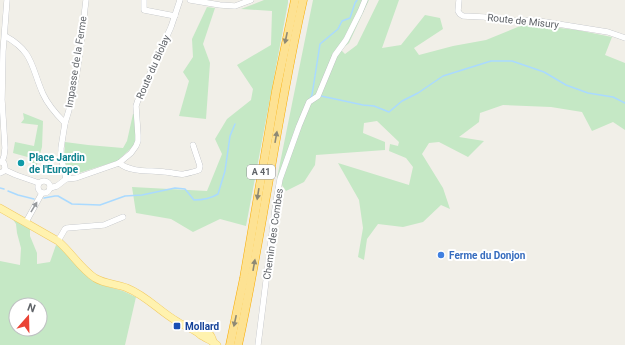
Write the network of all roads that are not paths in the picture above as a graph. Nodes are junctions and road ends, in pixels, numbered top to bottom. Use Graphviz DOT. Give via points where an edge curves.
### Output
graph roads {
  1 [pos="7,0"];
  2 [pos="86,0"];
  3 [pos="144,0"];
  4 [pos="180,0"];
  5 [pos="190,0"];
  6 [pos="251,0"];
  7 [pos="294,0"];
  8 [pos="303,0"];
  9 [pos="365,0"];
  10 [pos="459,0"];
  11 [pos="175,16"];
  12 [pos="5,36"];
  13 [pos="625,38"];
  14 [pos="65,123"];
  15 [pos="193,145"];
  16 [pos="119,163"];
  17 [pos="2,165"];
  18 [pos="64,181"];
  19 [pos="39,184"];
  20 [pos="50,186"];
  21 [pos="42,193"];
  22 [pos="0,208"];
  23 [pos="123,217"];
  24 [pos="26,222"];
  25 [pos="58,241"];
  26 [pos="215,343"];
  27 [pos="230,345"];
  28 [pos="238,345"];
  29 [pos="258,345"];
  1 -- 12 [label="street"];
  2 -- 14 [label="street, Impasse de la Ferme" via="81,45"];
  3 -- 11 [label="street" via="144,10"];
  4 -- 11 [label="street, Route du Biolay"];
  5 -- 6 [label="street" via="220,6 235,6"];
  7 -- 27 [label="highway, A 41, one-way"];
  28 -- 8 [label="highway, A 41, one-way"];
  9 -- 29 [label="street, Chemin des Combes" via="346,40 335,55 318,96 309,102 280,179"];
  10 -- 13 [label="street, Route de Misury" via="458,11 463,16 512,21 533,20 608,32"];
  11 -- 16 [label="street, Route du Biolay" via="136,106 136,146"];
  12 -- 14 [label="street" via="18,44 27,54 43,95"];
  12 -- 17 [label="street" via="2,100 5,148"];
  14 -- 18 [label="street, Impasse de la Ferme" via="61,148"];
  15 -- 16 [label="street" via="200,166 196,171 176,174 140,170"];
  16 -- 18 [label="street, Route du Biolay"];
  17 -- 19 [label="street" via="16,175"];
  18 -- 20 [label="street, Route du Biolay"];
  19 -- 20 [label="street" via="45,181"];
  19 -- 21 [label="street" via="38,189"];
  20 -- 21 [label="street" via="47,192"];
  24 -- 21 [label="street, one-way"];
  22 -- 24 [label="main road"];
  23 -- 25 [label="street" via="104,225 67,228"];
  24 -- 25 [label="main road"];
  25 -- 26 [label="main road" via="97,279 127,288 140,295 179,323 197,332 209,334"];
}
